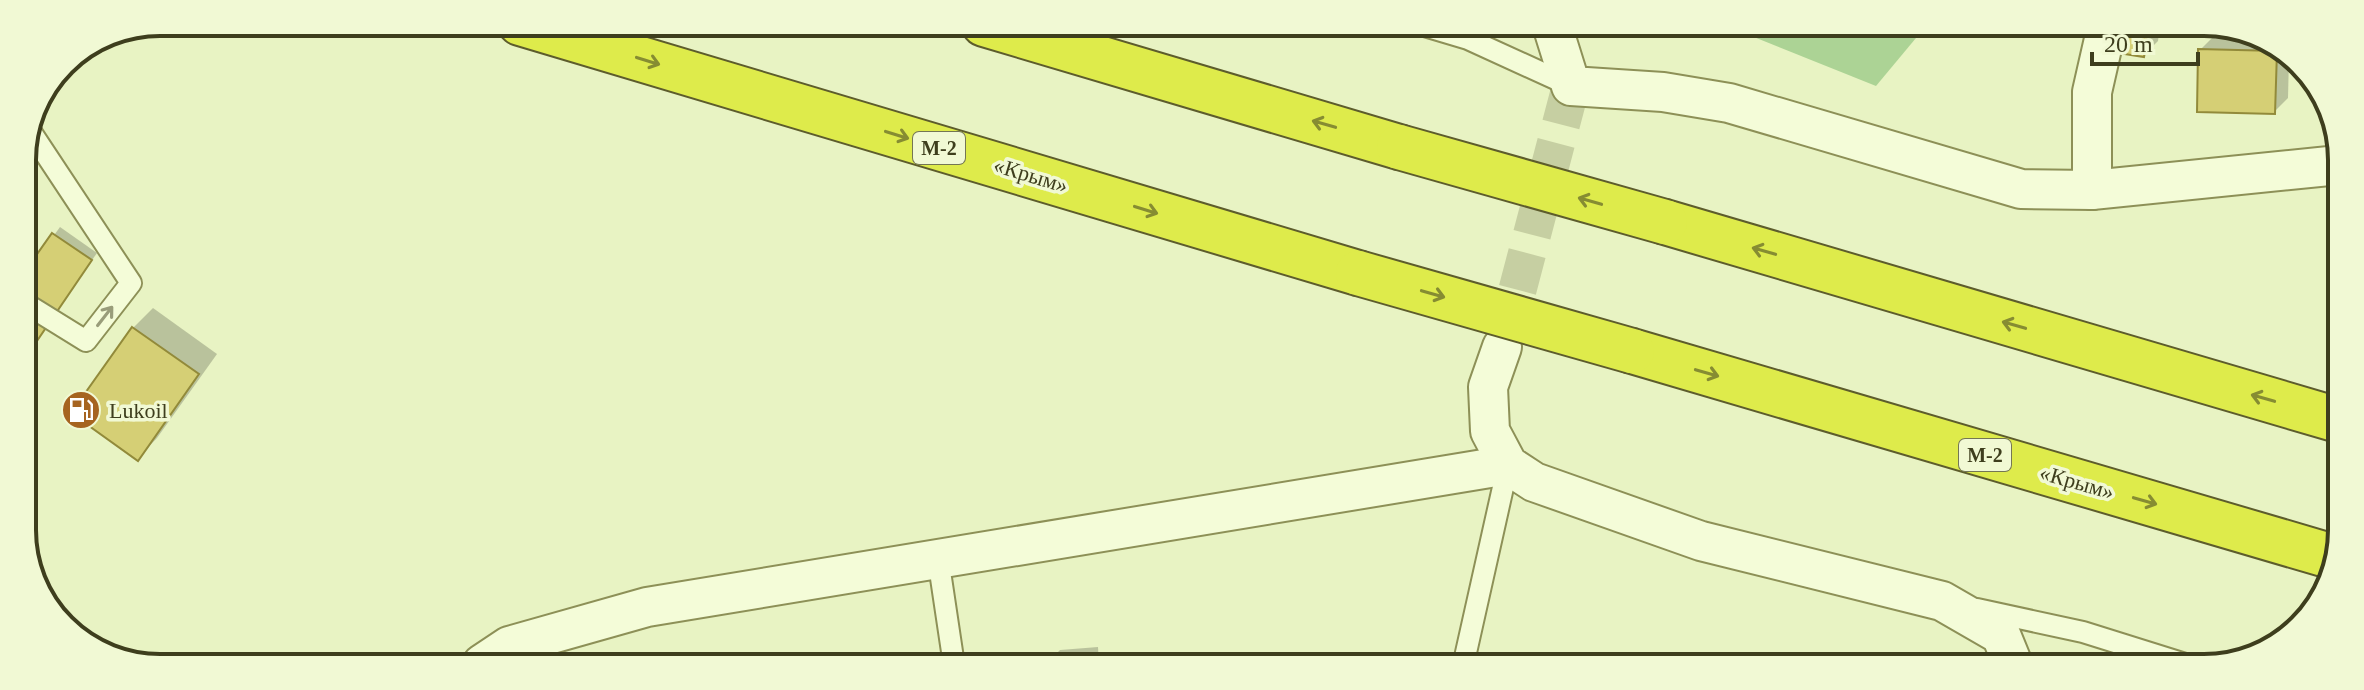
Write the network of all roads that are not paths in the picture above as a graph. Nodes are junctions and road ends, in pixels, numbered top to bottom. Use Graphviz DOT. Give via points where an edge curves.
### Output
graph roads {
  1 [pos="564,36"];
  2 [pos="1024,36"];
  3 [pos="1458,36"];
  4 [pos="1555,36"];
  5 [pos="2105,36"];
  6 [pos="1571,86"];
  7 [pos="38,142"];
  8 [pos="2328,166"];
  9 [pos="2092,190"];
  10 [pos="36,310"];
  11 [pos="1502,347"];
  12 [pos="2328,417"];
  13 [pos="1508,465"];
  14 [pos="2325,555"];
  15 [pos="938,558"];
  16 [pos="1942,601"];
  17 [pos="497,654"];
  18 [pos="952,654"];
  19 [pos="1466,654"];
  20 [pos="2009,654"];
  21 [pos="2153,654"];
  1 -- 14 [label="highway, «Крым» / М-2, one-way, bridge"];
  12 -- 2 [label="highway, one-way, bridge"];
  3 -- 6 [label="lane"];
  4 -- 6 [label="street"];
  5 -- 9 [label="street" via="2092,92"];
  6 -- 9 [label="street" via="1729,103 2021,189"];
  10 -- 7 [label="lane, one-way" via="86,341 131,283"];
  8 -- 9 [label="street"];
  11 -- 13 [label="street" via="1488,387 1490,431"];
  13 -- 15 [label="street"];
  13 -- 16 [label="street" via="1534,482 1701,541"];
  13 -- 19 [label="lane"];
  15 -- 17 [label="street" via="647,607 509,646"];
  15 -- 18 [label="lane"];
  16 -- 20 [label="street" via="2001,635"];
  16 -- 21 [label="lane" via="2083,632"];
}
